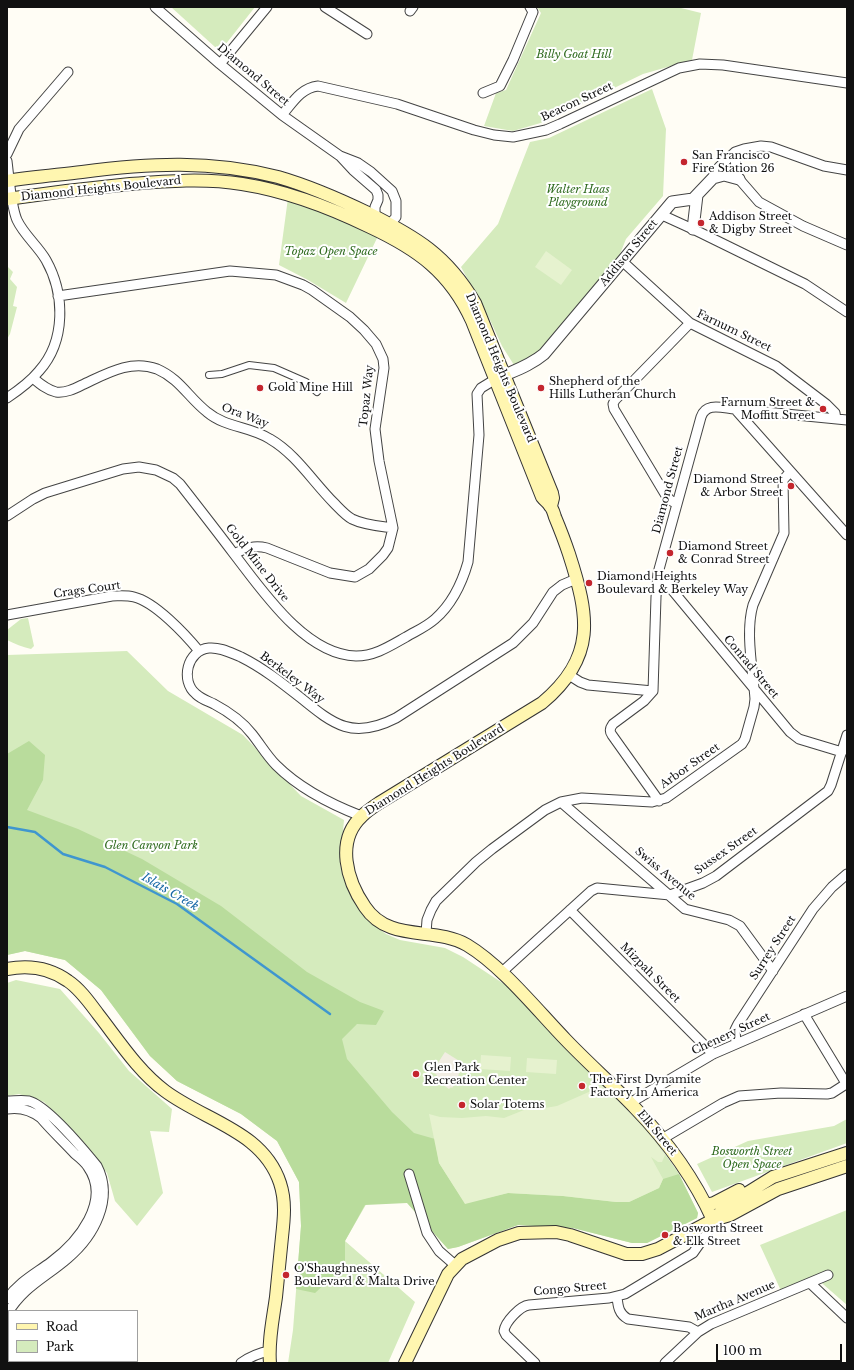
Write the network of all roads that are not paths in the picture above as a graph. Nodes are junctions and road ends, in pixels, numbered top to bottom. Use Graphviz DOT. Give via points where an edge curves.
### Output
graph roads {
  1 [pos="155,7"];
  2 [pos="267,7"];
  3 [pos="324,7"];
  4 [pos="530,7"];
  5 [pos="367,34"];
  6 [pos="220,64"];
  7 [pos="68,72"];
  8 [pos="847,83"];
  9 [pos="483,93"];
  10 [pos="282,115"];
  11 [pos="735,152"];
  12 [pos="7,154"];
  13 [pos="340,156"];
  14 [pos="7,161"];
  15 [pos="847,170"];
  16 [pos="713,178"];
  17 [pos="739,179"];
  18 [pos="8,181"];
  19 [pos="697,195"];
  20 [pos="10,199"];
  21 [pos="662,215"];
  22 [pos="374,216"];
  23 [pos="390,224"];
  24 [pos="693,229"];
  25 [pos="376,230"];
  26 [pos="847,245"];
  27 [pos="622,261"];
  28 [pos="58,296"];
  29 [pos="847,312"];
  30 [pos="690,323"];
  31 [pos="209,375"];
  32 [pos="500,377"];
  33 [pos="33,378"];
  34 [pos="317,392"];
  35 [pos="7,398"];
  36 [pos="735,409"];
  37 [pos="836,419"];
  38 [pos="847,420"];
  39 [pos="790,472"];
  40 [pos="677,504"];
  41 [pos="7,516"];
  42 [pos="393,528"];
  43 [pos="846,531"];
  44 [pos="234,554"];
  45 [pos="658,573"];
  46 [pos="576,579"];
  47 [pos="7,615"];
  48 [pos="199,651"];
  49 [pos="569,675"];
  50 [pos="653,691"];
  51 [pos="754,691"];
  52 [pos="847,735"];
  53 [pos="842,752"];
  54 [pos="659,801"];
  55 [pos="561,802"];
  56 [pos="361,816"];
  57 [pos="847,874"];
  58 [pos="670,895"];
  59 [pos="570,910"];
  60 [pos="426,934"];
  61 [pos="7,969"];
  62 [pos="773,971"];
  63 [pos="502,972"];
  64 [pos="847,996"];
  65 [pos="804,1014"];
  66 [pos="736,1043"];
  67 [pos="712,1054"];
  68 [pos="847,1085"];
  69 [pos="7,1101"];
  70 [pos="630,1103"];
  71 [pos="7,1109"];
  72 [pos="662,1139"];
  73 [pos="847,1153"];
  74 [pos="847,1166"];
  75 [pos="408,1174"];
  76 [pos="773,1178"];
  77 [pos="100,1189"];
  78 [pos="706,1205"];
  79 [pos="713,1220"];
  80 [pos="455,1265"];
  81 [pos="828,1275"];
  82 [pos="810,1283"];
  83 [pos="617,1297"];
  84 [pos="7,1299"];
  85 [pos="10,1310"];
  86 [pos="847,1318"];
  87 [pos="698,1332"];
  88 [pos="270,1357"];
  89 [pos="241,1363"];
  90 [pos="405,1363"];
  91 [pos="535,1363"];
  92 [pos="666,1363"];
  1 -- 6 [label="street, Diamond Street"];
  2 -- 6 [label="street"];
  3 -- 5 [label="street"];
  4 -- 9 [label="street" via="533,12 500,86"];
  6 -- 10 [label="street, Diamond Street"];
  7 -- 12 [label="street" via="19,129"];
  8 -- 10 [label="street, Beacon Street" via="700,64 679,68 546,130 513,137 494,136 397,104 318,86 304,90"];
  10 -- 13 [label="street, Diamond Street"];
  11 -- 15 [label="street" via="761,146 771,147 824,166"];
  11 -- 16 [label="street" via="719,166"];
  11 -- 17 [label="street"];
  13 -- 22 [label="street, Diamond Street" via="376,190 378,200"];
  13 -- 23 [label="street, Diamond Street" via="358,163 392,191 397,213"];
  14 -- 18 [label="street"];
  16 -- 17 [label="street" via="724,175"];
  16 -- 19 [label="street"];
  17 -- 26 [label="street" via="759,202 803,226"];
  18 -- 20 [label="street"];
  18 -- 22 [label="main road, Diamond Heights Boulevard" via="110,168 189,164 250,171 296,183"];
  19 -- 21 [label="street" via="672,202"];
  19 -- 24 [label="street"];
  20 -- 25 [label="main road, Diamond Heights Boulevard" via="162,181 225,182 276,190 307,199"];
  20 -- 28 [label="street" via="17,220 46,260"];
  21 -- 24 [label="street, Addison Street"];
  21 -- 27 [label="street, Addison Street"];
  22 -- 23 [label="main road, Diamond Heights Boulevard"];
  22 -- 25 [label="street, Diamond Street"];
  23 -- 25 [label="street"];
  23 -- 32 [label="main road, Diamond Heights Boulevard" via="431,250 460,280 474,303"];
  24 -- 29 [label="street, Addison Street" via="805,284"];
  25 -- 32 [label="main road, Diamond Heights Boulevard" via="420,255 452,287 466,308"];
  27 -- 30 [label="street, Farnum Street"];
  27 -- 32 [label="street, Addison Street" via="544,354 526,366"];
  28 -- 33 [label="street" via="60,311 56,339 52,352"];
  28 -- 42 [label="street, Topaz Way" via="230,270 276,276 312,290 350,317 371,336 383,359 384,368 375,430"];
  30 -- 37 [label="street, Farnum Street" via="776,366 826,404 835,413"];
  30 -- 40 [label="street" via="613,404 666,494"];
  31 -- 34 [label="street" via="222,374 249,365 274,368 306,382"];
  32 -- 44 [label="street, Gold Mine Drive" via="480,388 477,394 479,435 468,562 452,598 435,619 380,651 354,656 331,651 314,642 286,618"];
  32 -- 46 [label="main road, Diamond Heights Boulevard" via="552,493 551,506"];
  33 -- 35 [label="street"];
  33 -- 42 [label="street, Ora Way" via="47,389 56,392 66,391 132,366 156,369 174,378 217,420 268,438 280,445 352,519"];
  36 -- 37 [label="street, Diamond Street"];
  36 -- 39 [label="street"];
  36 -- 40 [label="street, Diamond Street" via="711,406 702,413"];
  37 -- 38 [label="street, Diamond Street"];
  39 -- 43 [label="street"];
  39 -- 51 [label="street, Arbor Street" via="783,480 783,539 750,614"];
  40 -- 45 [label="street, Diamond Street"];
  41 -- 44 [label="street, Gold Mine Drive" via="45,493 123,469 147,468 164,473 180,484"];
  42 -- 44 [label="street, Topaz Way" via="388,548 383,555 370,569 356,577 330,573 259,546 245,548"];
  45 -- 50 [label="street, Diamond Street"];
  45 -- 51 [label="street, Conrad Street"];
  46 -- 48 [label="street, Berkeley Way" via="553,592 533,623 513,643 396,718 365,729 344,727 333,722 253,663 224,650 207,648"];
  46 -- 49 [label="main road, Diamond Heights Boulevard" via="585,623 579,655"];
  47 -- 48 [label="street, Crags Court" via="124,595 144,601 158,611 183,632"];
  48 -- 56 [label="street" via="193,656 187,672 187,681 196,694 236,717 252,733 275,764 297,783 325,800"];
  49 -- 50 [label="street" via="588,685"];
  49 -- 56 [label="main road, Diamond Heights Boulevard" via="550,696 531,710"];
  50 -- 54 [label="street" via="613,724 610,732"];
  51 -- 53 [label="street, Conrad Street" via="794,736"];
  51 -- 54 [label="street, Arbor Street" via="754,707 742,744"];
  52 -- 53 [label="street, Sussex Street"];
  53 -- 58 [label="street, Sussex Street" via="828,791 709,880"];
  54 -- 55 [label="street, Arbor Street" via="582,798"];
  55 -- 58 [label="street, Swiss Avenue"];
  55 -- 60 [label="street, Arbor Street" via="526,822 492,849 436,901 427,920"];
  56 -- 60 [label="main road, Diamond Heights Boulevard" via="351,832 346,849 346,868 365,908 379,921 397,930"];
  57 -- 62 [label="street, Surrey Street" via="822,897"];
  58 -- 59 [label="street, Sussex Street" via="597,888"];
  58 -- 62 [label="street, Swiss Avenue" via="685,909 729,920 740,926"];
  59 -- 63 [label="street, Sussex Street"];
  59 -- 67 [label="street, Mizpah Street"];
  60 -- 63 [label="main road, Diamond Heights Boulevard" via="461,942"];
  61 -- 88 [label="main road" via="43,970 68,981 85,997 140,1068 156,1084 180,1101 243,1136 269,1160 280,1184 284,1209"];
  62 -- 66 [label="street, Surrey Street" via="735,1030"];
  63 -- 70 [label="main road, Elk Street" via="581,1056"];
  64 -- 65 [label="street, Chenery Street"];
  65 -- 66 [label="street, Chenery Street"];
  65 -- 68 [label="street"];
  66 -- 67 [label="street, Chenery Street"];
  67 -- 70 [label="street, Chenery Street"];
  68 -- 72 [label="street" via="827,1094 781,1093 739,1096"];
  69 -- 77 [label="street" via="30,1102 48,1112 97,1166 101,1173"];
  70 -- 72 [label="main road, Elk Street"];
  71 -- 77 [label="street" via="28,1110 41,1118 88,1166"];
  72 -- 78 [label="main road, Elk Street" via="685,1169"];
  73 -- 76 [label="main road"];
  74 -- 79 [label="main road" via="778,1189 730,1215"];
  75 -- 80 [label="street" via="427,1233 439,1251"];
  76 -- 78 [label="main road" via="763,1179"];
  76 -- 79 [label="main road" via="728,1205"];
  77 -- 84 [label="street" via="93,1211 74,1240 51,1262 18,1286"];
  77 -- 85 [label="street" via="104,1199 97,1220 81,1244 69,1257 24,1292"];
  78 -- 79 [label="main road, Elk Street"];
  79 -- 80 [label="main road" via="658,1249 642,1254 626,1254 563,1233 520,1233 498,1240"];
  79 -- 83 [label="street, Congo Street" via="710,1229 693,1253"];
  80 -- 90 [label="main road" via="444,1280"];
  81 -- 82 [label="street, Martha Avenue"];
  82 -- 86 [label="street"];
  82 -- 87 [label="street, Martha Avenue" via="711,1324"];
  83 -- 87 [label="street, Martha Avenue" via="620,1313 628,1319 688,1327"];
  83 -- 91 [label="street, Congo Street" via="522,1307 506,1324 504,1331 506,1336"];
  87 -- 92 [label="street"];
  88 -- 89 [label="street" via="259,1352"];
}
